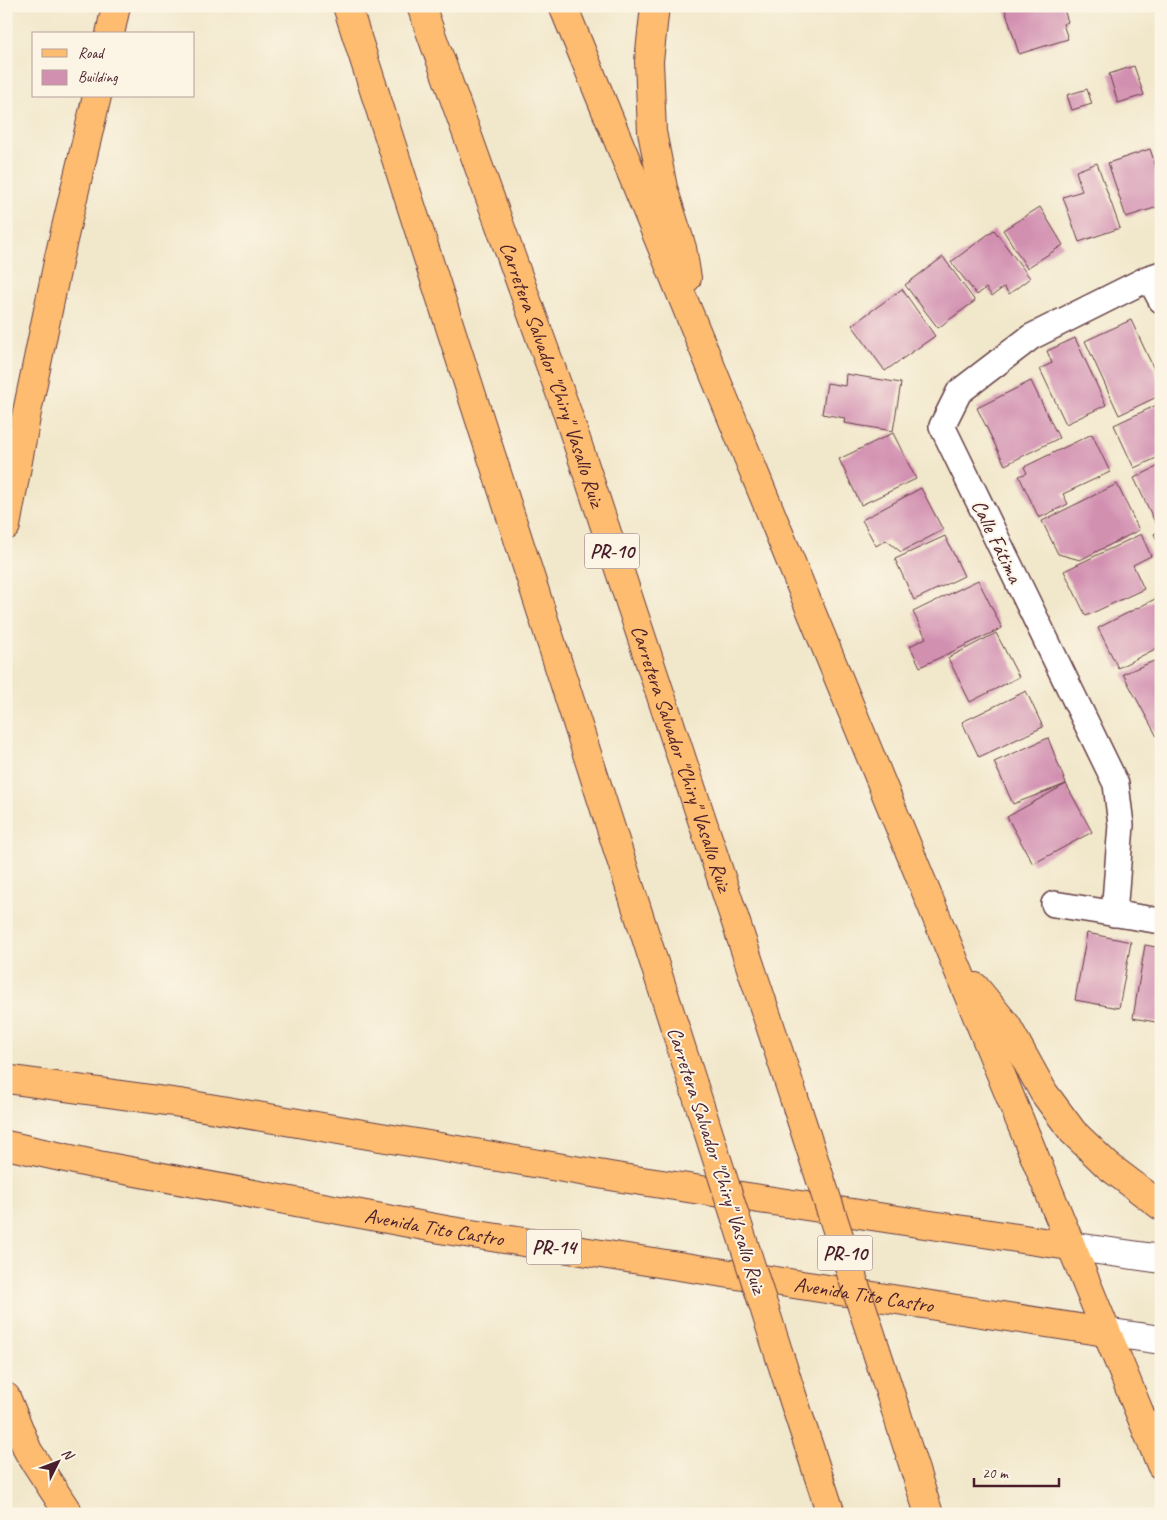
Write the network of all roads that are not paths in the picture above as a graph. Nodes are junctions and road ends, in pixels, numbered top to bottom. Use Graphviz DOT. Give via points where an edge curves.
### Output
graph roads {
  1 [pos="116,6"];
  2 [pos="347,6"];
  3 [pos="422,6"];
  4 [pos="564,6"];
  5 [pos="655,6"];
  6 [pos="110,32"];
  7 [pos="97,98"];
  8 [pos="1155,276"];
  9 [pos="1161,300"];
  10 [pos="696,332"];
  11 [pos="6,526"];
  12 [pos="1054,904"];
  13 [pos="1114,914"];
  14 [pos="1161,921"];
  15 [pos="957,964"];
  16 [pos="6,1079"];
  17 [pos="6,1145"];
  18 [pos="1161,1206"];
  19 [pos="1069,1246"];
  20 [pos="1161,1260"];
  21 [pos="1104,1332"];
  22 [pos="1161,1340"];
  23 [pos="6,1397"];
  24 [pos="1161,1465"];
  25 [pos="69,1514"];
  26 [pos="830,1514"];
  27 [pos="929,1514"];
  1 -- 6 [label="main road"];
  2 -- 26 [label="main road, Carretera Salvador \"Chiry\" Vasallo Ruiz, bridge"];
  3 -- 27 [label="main road, Carretera Salvador \"Chiry\" Vasallo Ruiz / PR-10, bridge" via="567,412"];
  4 -- 10 [label="main road"];
  5 -- 10 [label="main road" via="648,61 652,132 662,188 682,248"];
  7 -- 11 [label="main road" via="59,257"];
  8 -- 9 [label="street"];
  8 -- 13 [label="street, Calle Fátima" via="1030,337 959,392 942,426 1116,784 1121,825"];
  10 -- 15 [label="main road"];
  12 -- 13 [label="street"];
  13 -- 14 [label="street"];
  15 -- 18 [label="main road" via="1007,1026 1044,1093 1073,1132 1107,1165"];
  15 -- 19 [label="main road"];
  16 -- 19 [label="main road" via="180,1103 622,1178"];
  17 -- 21 [label="main road, Avenida Tito Castro / PR-14" via="446,1230"];
  19 -- 20 [label="street"];
  19 -- 21 [label="main road"];
  21 -- 22 [label="street, Avenida Tito Castro / PR-14"];
  21 -- 24 [label="main road"];
  23 -- 25 [label="main road" via="28,1451"];
}
